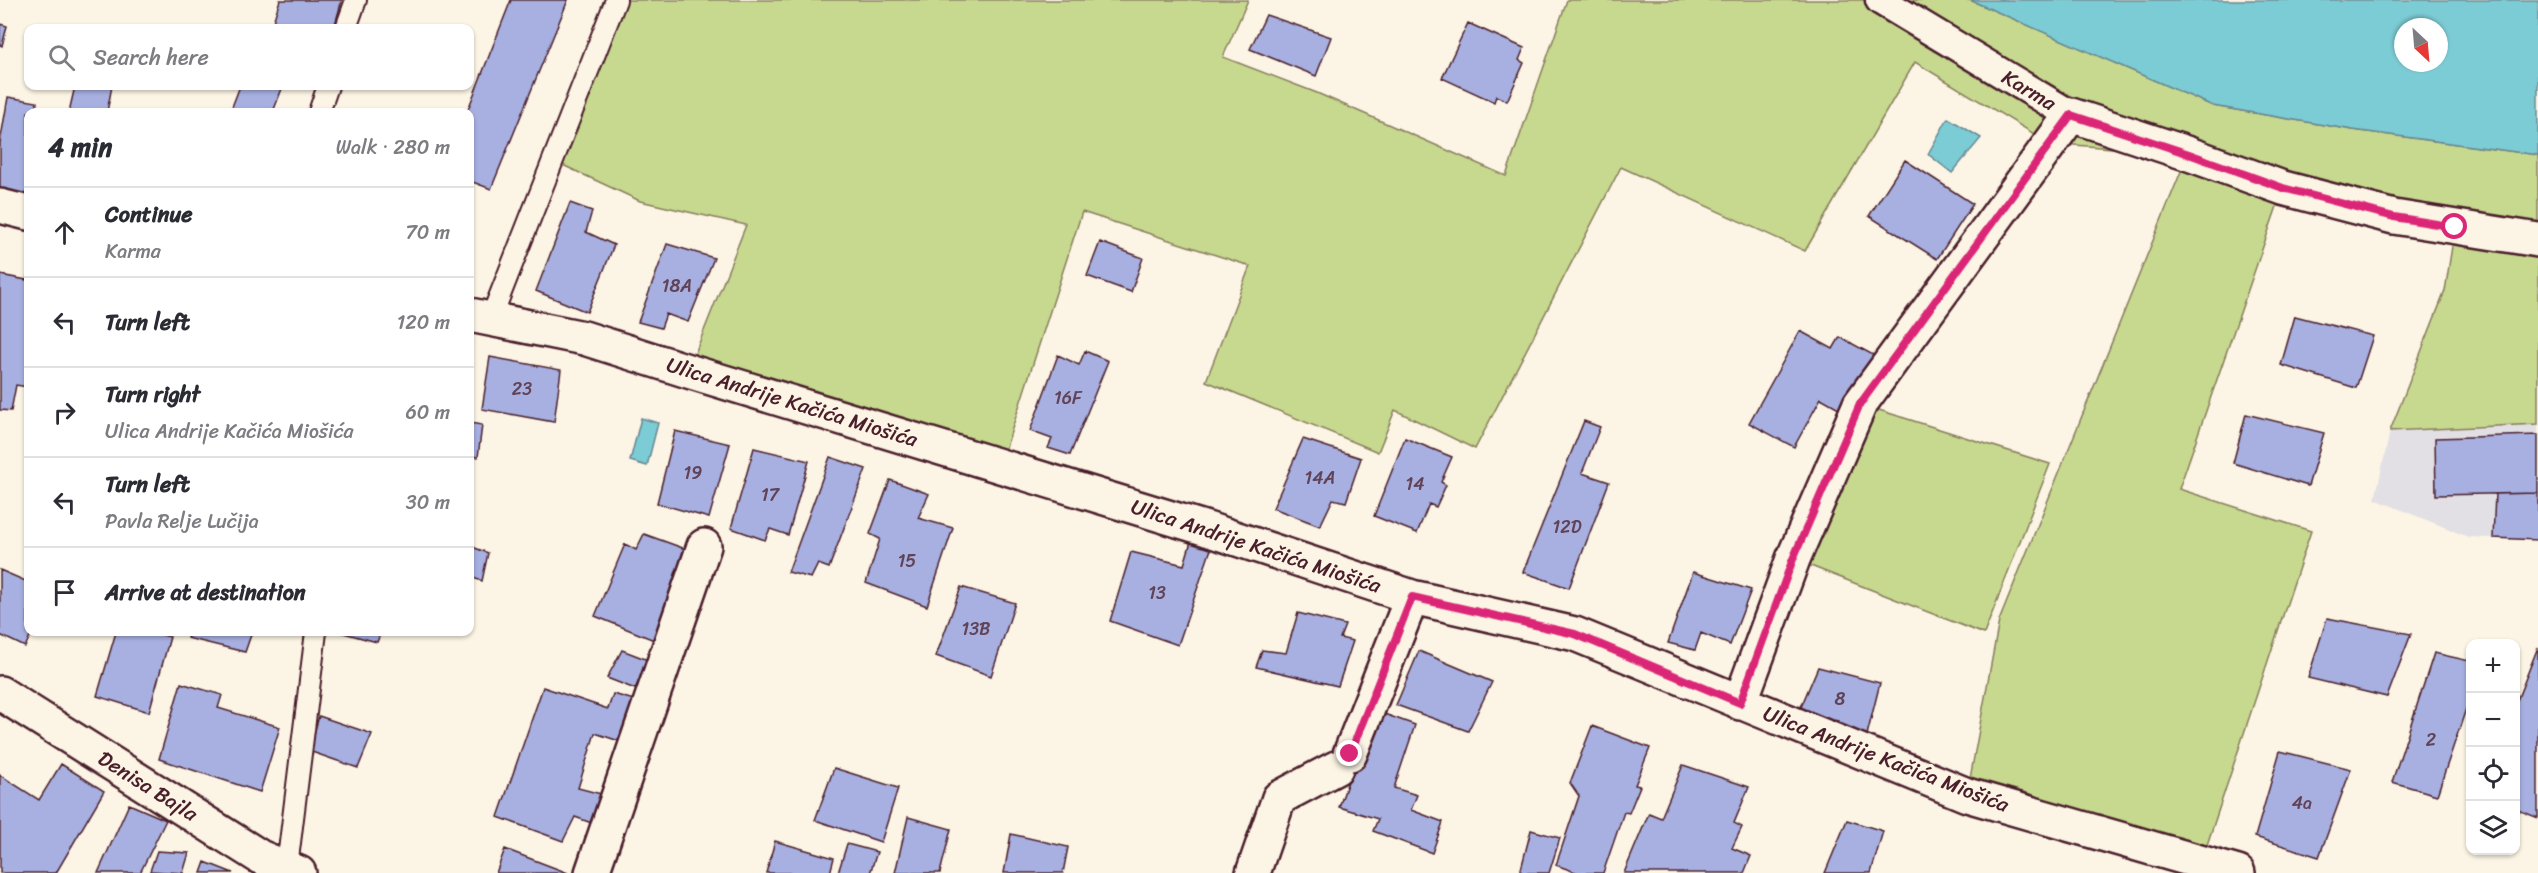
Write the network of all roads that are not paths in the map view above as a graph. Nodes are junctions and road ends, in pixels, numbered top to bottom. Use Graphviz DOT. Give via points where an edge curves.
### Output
graph roads {
  1 [pos="356,0"];
  2 [pos="616,0"];
  3 [pos="1880,0"];
  4 [pos="347,24"];
  5 [pos="326,90"];
  6 [pos="320,108"];
  7 [pos="2071,115"];
  8 [pos="0,206"];
  9 [pos="24,212"];
  10 [pos="2538,240"];
  11 [pos="480,316"];
  12 [pos="704,546"];
  13 [pos="1412,597"];
  14 [pos="316,636"];
  15 [pos="0,693"];
  16 [pos="1740,703"];
  17 [pos="293,870"];
  18 [pos="592,873"];
  19 [pos="1253,873"];
  20 [pos="2238,873"];
  1 -- 4 [label="lane"];
  2 -- 11 [label="lane"];
  3 -- 7 [label="street, Karma"];
  5 -- 6 [label="lane"];
  7 -- 10 [label="street, Karma" via="2283,188 2394,217"];
  7 -- 16 [label="street" via="1860,404 1793,559"];
  8 -- 9 [label="street"];
  11 -- 13 [label="street, Ulica Andrije Kačića Miošića" via="584,338 1207,529"];
  12 -- 18 [label="street"];
  13 -- 16 [label="street, Ulica Andrije Kačića Miošića" via="1575,634"];
  13 -- 19 [label="street" via="1343,761 1279,798"];
  14 -- 17 [label="lane"];
  15 -- 17 [label="street, Denisa Bajla" via="260,856"];
  16 -- 20 [label="street, Ulica Andrije Kačića Miošića" via="1967,795"];
}
